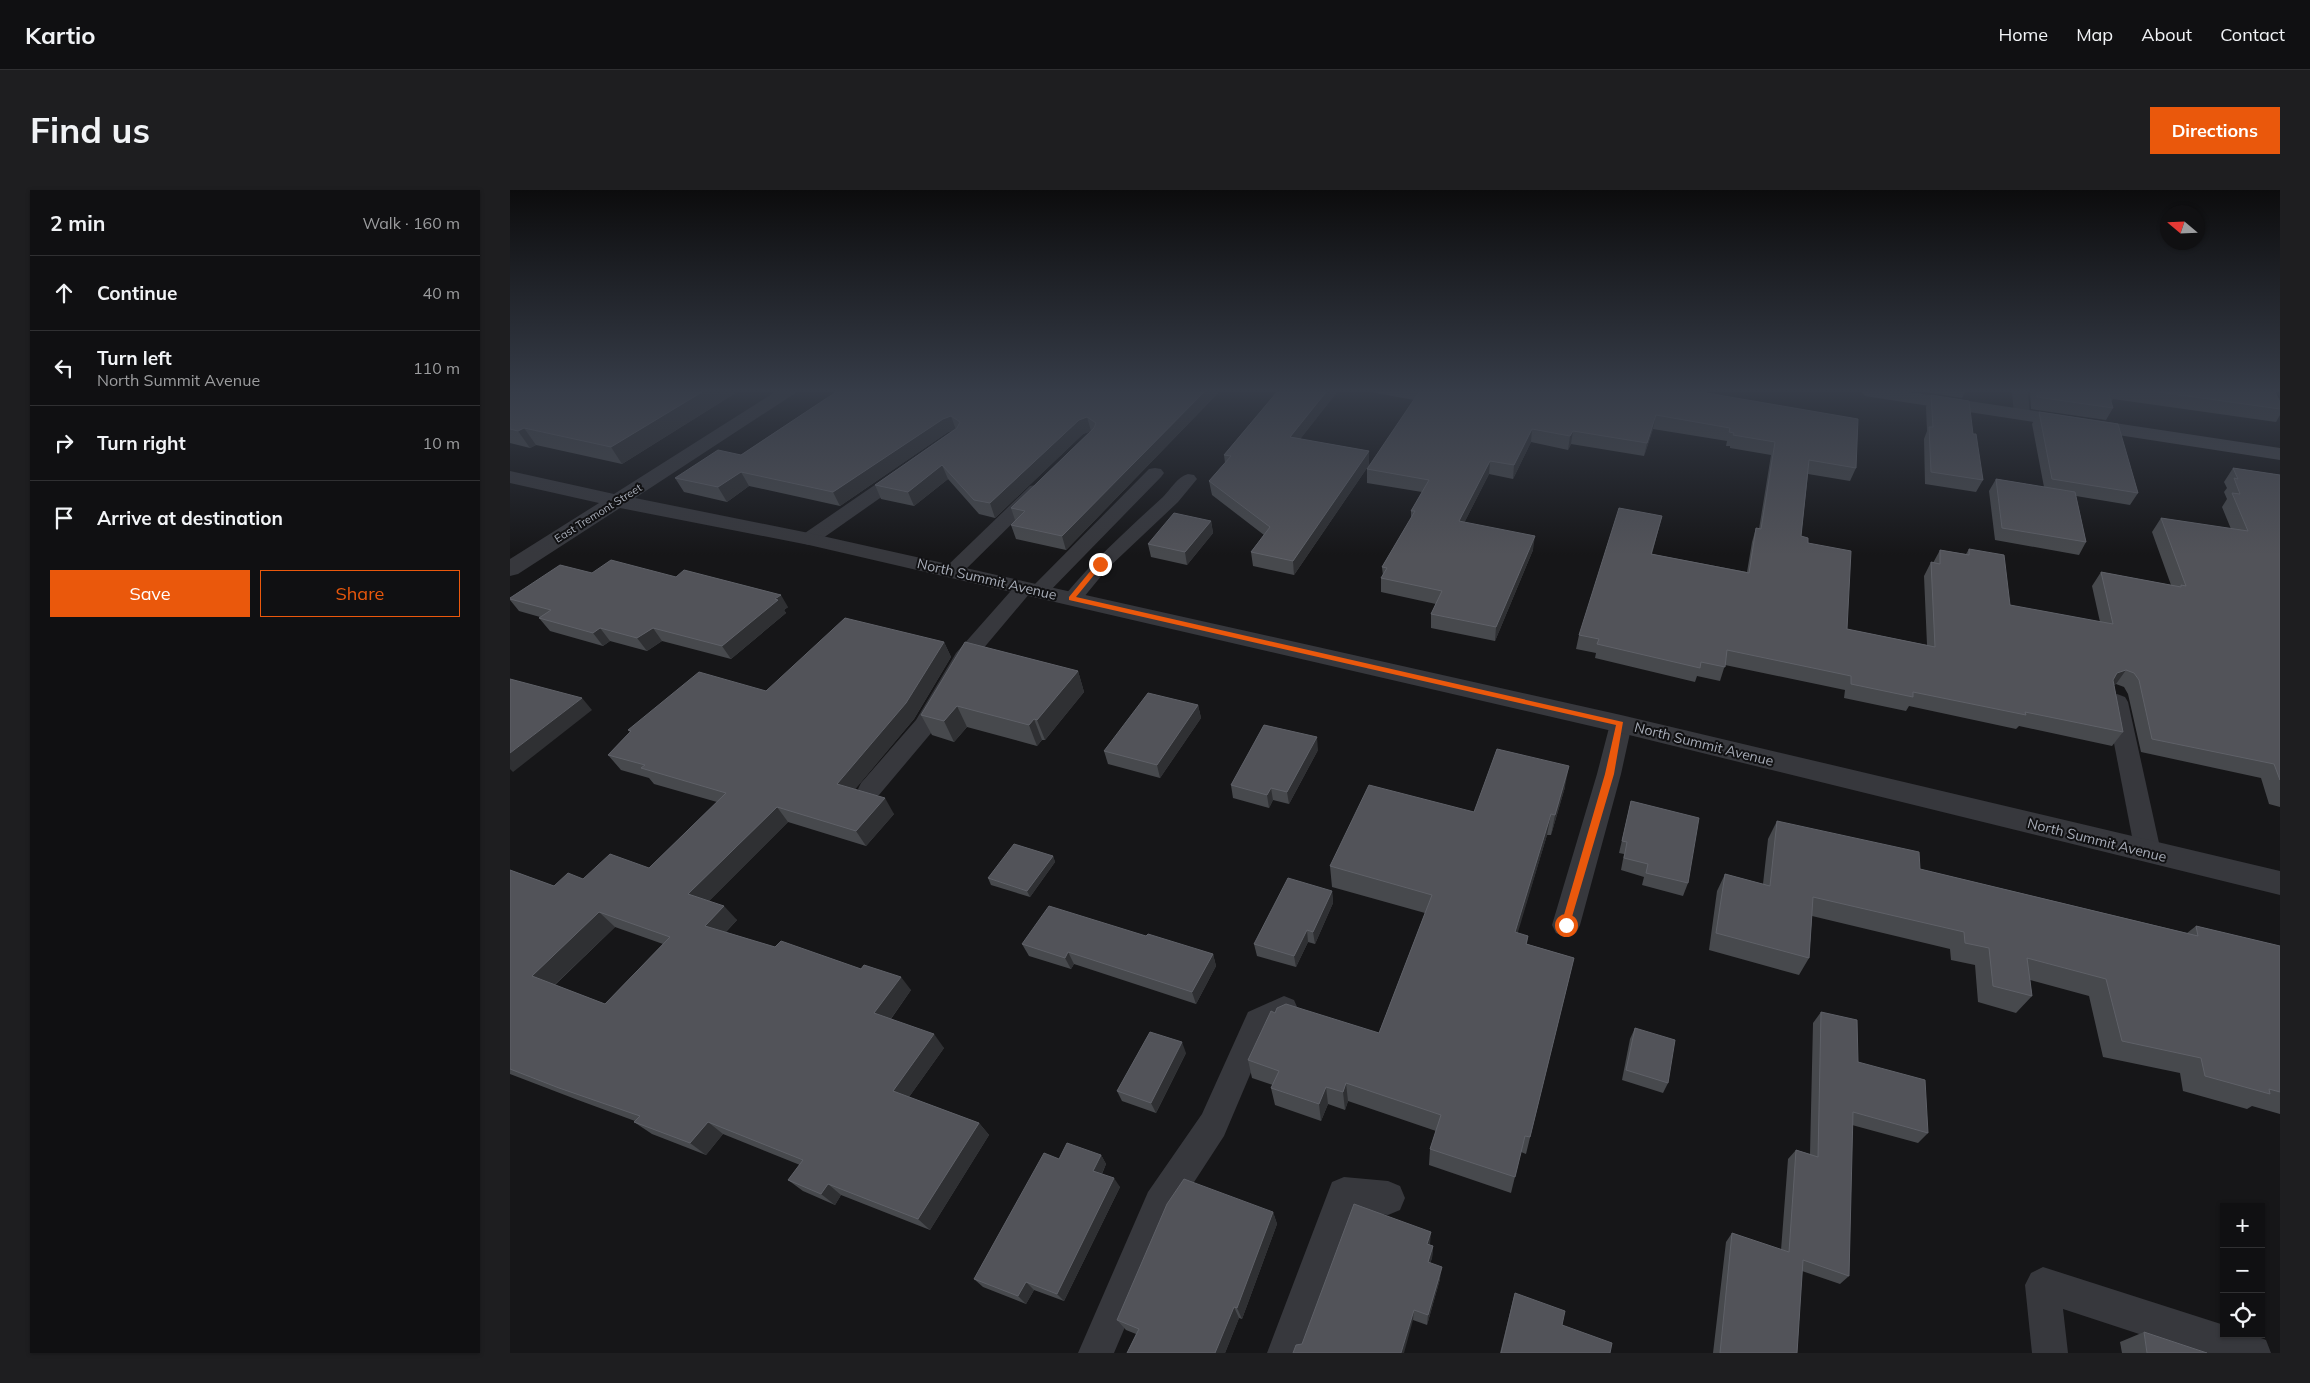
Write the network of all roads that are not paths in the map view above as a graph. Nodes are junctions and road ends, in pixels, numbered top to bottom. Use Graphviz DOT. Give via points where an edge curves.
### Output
graph roads {
  1 [pos="703,446"];
  2 [pos="2229,446"];
  3 [pos="2280,454"];
  4 [pos="916,464"];
  5 [pos="1155,473"];
  6 [pos="510,476"];
  7 [pos="1050,476"];
  8 [pos="1188,479"];
  9 [pos="618,501"];
  10 [pos="808,538"];
  11 [pos="510,569"];
  12 [pos="953,571"];
  13 [pos="1032,589"];
  14 [pos="1072,598"];
  15 [pos="2115,694"];
  16 [pos="1621,724"];
  17 [pos="870,789"];
  18 [pos="2148,852"];
  19 [pos="2280,883"];
  20 [pos="1566,925"];
  21 [pos="1284,1009"];
  22 [pos="1388,1198"];
  23 [pos="1096,1353"];
  24 [pos="1285,1353"];
  25 [pos="2050,1353"];
  26 [pos="2253,1353"];
  1 -- 9 [label="street, East Tremont Street"];
  2 -- 3 [label="street"];
  4 -- 10 [label="lane"];
  5 -- 13 [label="lane"];
  6 -- 9 [label="street, North Summit Avenue"];
  7 -- 12 [label="lane"];
  8 -- 14 [label="lane" via="1172,498 1100,564"];
  9 -- 10 [label="street, North Summit Avenue"];
  9 -- 11 [label="street, East Tremont Street"];
  10 -- 12 [label="street, North Summit Avenue"];
  12 -- 13 [label="street, North Summit Avenue"];
  13 -- 14 [label="street, North Summit Avenue"];
  13 -- 17 [label="lane" via="964,658 924,726"];
  14 -- 16 [label="street, North Summit Avenue"];
  15 -- 18 [label="lane"];
  16 -- 18 [label="street, North Summit Avenue"];
  16 -- 20 [label="lane" via="1610,774"];
  18 -- 19 [label="street, North Summit Avenue"];
  21 -- 23 [label="lane" via="1258,1021 1213,1125 1160,1204"];
  22 -- 24 [label="lane" via="1344,1194"];
  25 -- 26 [label="lane" via="2043,1285"];
}
